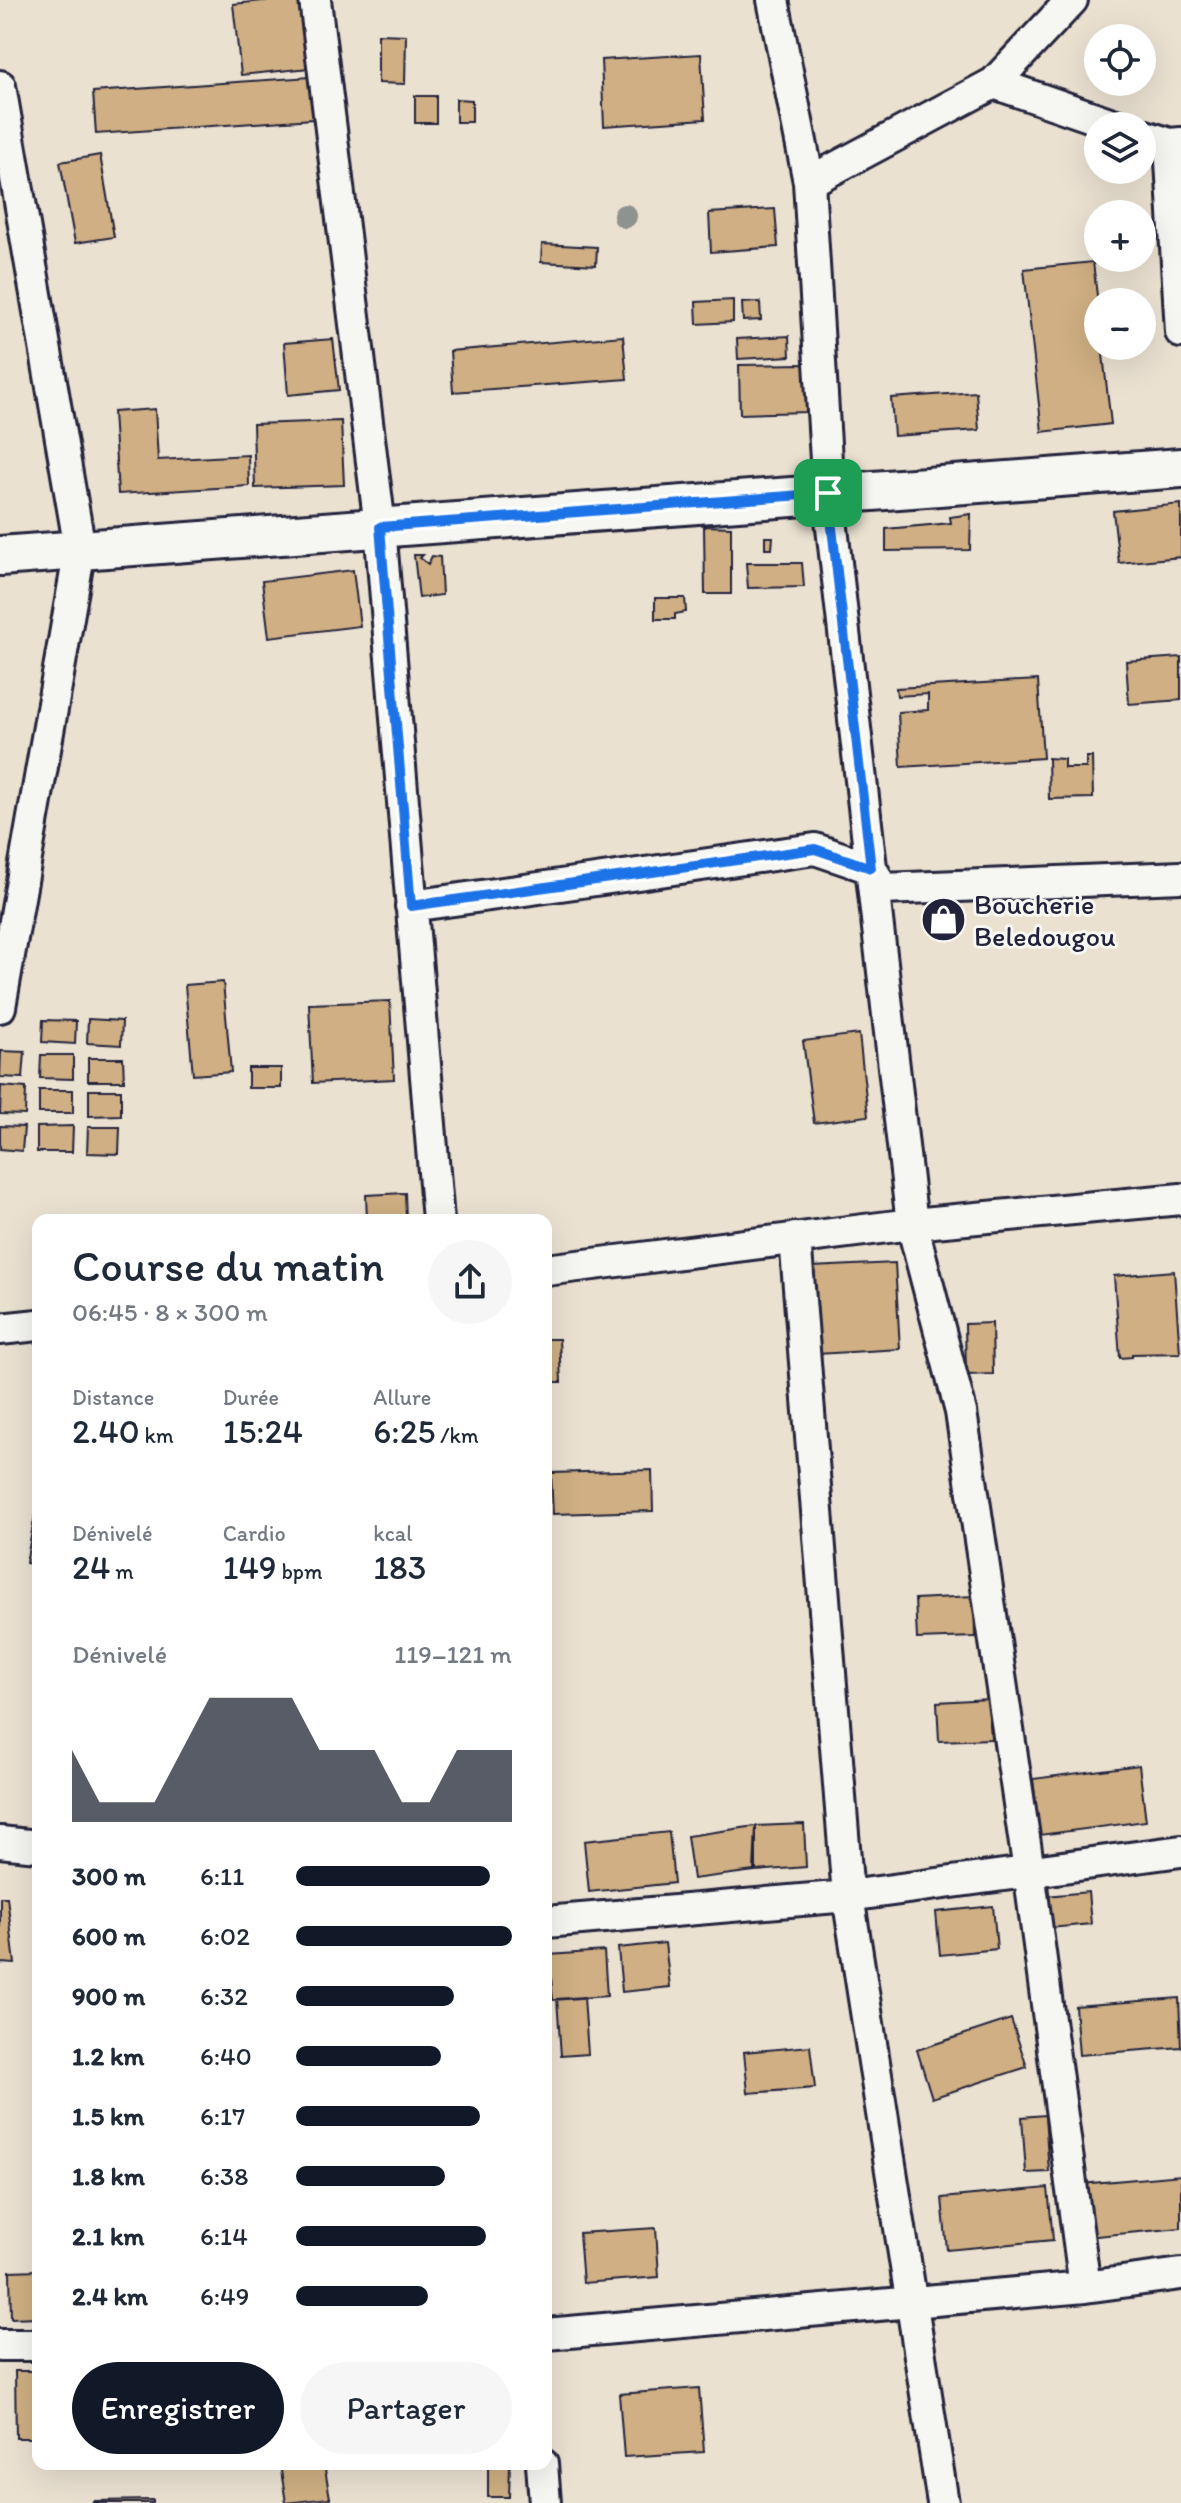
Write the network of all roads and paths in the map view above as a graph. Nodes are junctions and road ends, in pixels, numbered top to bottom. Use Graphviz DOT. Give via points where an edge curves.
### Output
graph roads {
  1 [pos="315,0"];
  2 [pos="773,0"];
  3 [pos="1058,7"];
  4 [pos="994,83"];
  5 [pos="2,102"];
  6 [pos="1084,114"];
  7 [pos="1164,141"];
  8 [pos="809,182"];
  9 [pos="1181,332"];
  10 [pos="1181,468"];
  11 [pos="828,493"];
  12 [pos="380,527"];
  13 [pos="80,549"];
  14 [pos="0,556"];
  15 [pos="871,868"];
  16 [pos="1181,877"];
  17 [pos="411,906"];
  18 [pos="0,1007"];
  19 [pos="1181,1199"];
  20 [pos="437,1214"];
  21 [pos="912,1224"];
  22 [pos="795,1238"];
  23 [pos="552,1269"];
  24 [pos="32,1326"];
  25 [pos="0,1329"];
  26 [pos="0,1842"];
  27 [pos="32,1845"];
  28 [pos="1181,1851"];
  29 [pos="1029,1871"];
  30 [pos="848,1896"];
  31 [pos="552,1921"];
  32 [pos="1181,2274"];
  33 [pos="1085,2287"];
  34 [pos="912,2302"];
  35 [pos="552,2333"];
  36 [pos="0,2345"];
  37 [pos="32,2345"];
  38 [pos="542,2470"];
  39 [pos="545,2503"];
  40 [pos="943,2503"];
  1 -- 12 [label="street"];
  2 -- 8 [label="street"];
  3 -- 4 [label="street"];
  4 -- 6 [label="street"];
  4 -- 8 [label="street"];
  5 -- 13 [label="street"];
  7 -- 9 [label="street"];
  8 -- 11 [label="street"];
  10 -- 11 [label="street"];
  11 -- 12 [label="street"];
  11 -- 15 [label="street"];
  12 -- 13 [label="street"];
  12 -- 17 [label="street"];
  13 -- 14 [label="street"];
  13 -- 18 [label="street"];
  15 -- 16 [label="street" via="883,889"];
  15 -- 17 [label="street" via="815,849"];
  15 -- 21 [label="street"];
  17 -- 20 [label="street"];
  19 -- 21 [label="street"];
  21 -- 22 [label="street"];
  21 -- 29 [label="street" via="961,1412"];
  22 -- 23 [label="street"];
  22 -- 30 [label="street"];
  24 -- 25 [label="street"];
  26 -- 27 [label="street"];
  28 -- 29 [label="street"];
  29 -- 30 [label="street"];
  29 -- 33 [label="street"];
  30 -- 31 [label="street"];
  30 -- 34 [label="street"];
  32 -- 33 [label="street"];
  33 -- 34 [label="street"];
  34 -- 35 [label="street"];
  34 -- 40 [label="street"];
  36 -- 37 [label="street"];
  38 -- 39 [label="street"];
}
